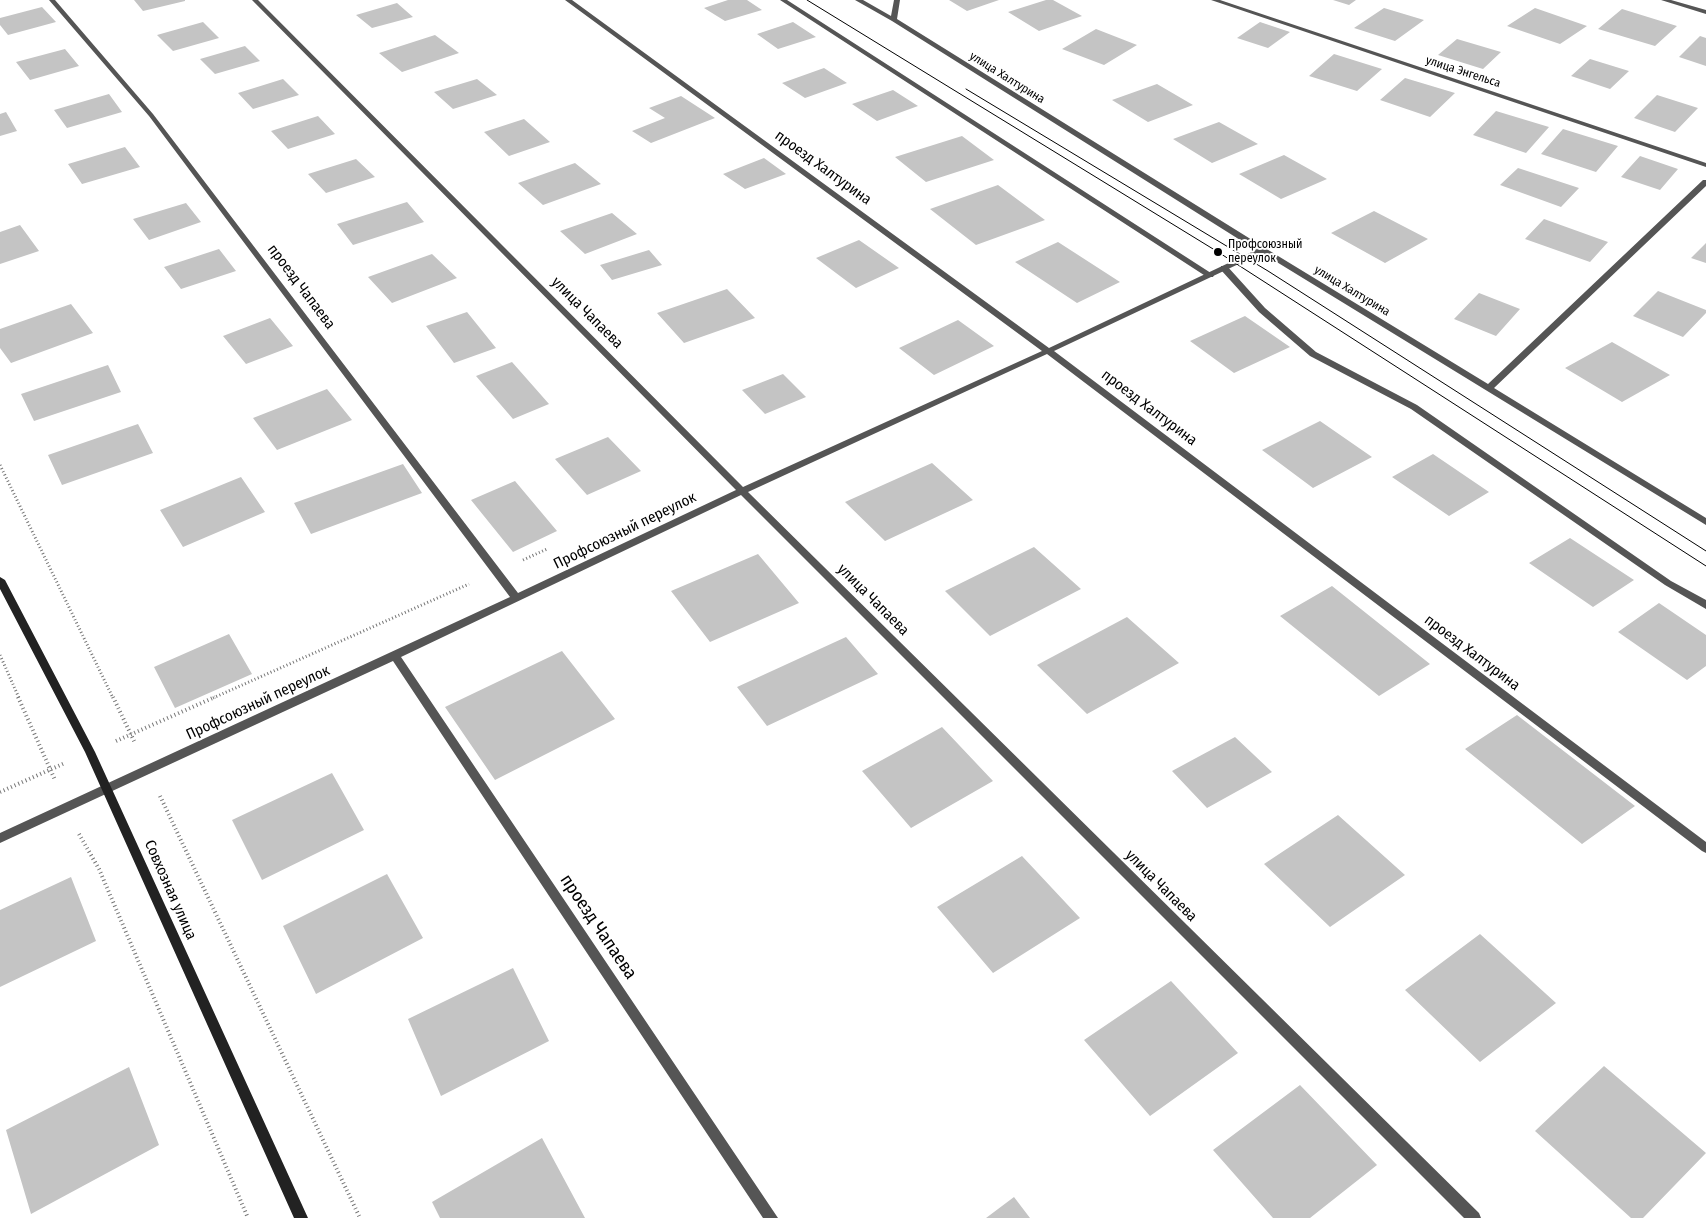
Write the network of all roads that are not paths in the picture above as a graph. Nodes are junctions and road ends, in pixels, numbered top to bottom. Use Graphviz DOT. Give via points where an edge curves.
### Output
graph roads {
  1 [pos="52,0"];
  2 [pos="255,0"];
  3 [pos="568,0"];
  4 [pos="783,0"];
  5 [pos="858,0"];
  6 [pos="897,0"];
  7 [pos="1214,0"];
  8 [pos="1664,0"];
  9 [pos="1706,12"];
  10 [pos="894,20"];
  11 [pos="1706,165"];
  12 [pos="1706,182"];
  13 [pos="1262,250"];
  14 [pos="1224,268"];
  15 [pos="1210,274"];
  16 [pos="1048,351"];
  17 [pos="1489,388"];
  18 [pos="742,491"];
  19 [pos="1706,522"];
  20 [pos="0,580"];
  21 [pos="517,599"];
  22 [pos="1706,605"];
  23 [pos="396,656"];
  24 [pos="107,790"];
  25 [pos="0,838"];
  26 [pos="1706,848"];
  27 [pos="301,1218"];
  28 [pos="771,1218"];
  29 [pos="1474,1218"];
  1 -- 21 [label="street, проезд Чапаева" via="150,115"];
  2 -- 18 [label="street, улица Чапаева"];
  3 -- 16 [label="street, проезд Халтурина"];
  4 -- 15 [label="street"];
  5 -- 10 [label="street, улица Халтурина"];
  6 -- 10 [label="street"];
  7 -- 11 [label="street, улица Энгельса"];
  8 -- 9 [label="street"];
  10 -- 13 [label="street, улица Халтурина"];
  12 -- 17 [label="street"];
  13 -- 14 [label="street, Профсоюзный переулок"];
  13 -- 17 [label="street, улица Халтурина"];
  14 -- 15 [label="street, Профсоюзный переулок"];
  14 -- 22 [label="street" via="1262,310 1312,354 1414,407 1668,583"];
  15 -- 16 [label="street, Профсоюзный переулок"];
  16 -- 18 [label="street, Профсоюзный переулок"];
  16 -- 26 [label="street, проезд Халтурина"];
  17 -- 19 [label="street, улица Халтурина"];
  18 -- 21 [label="street, Профсоюзный переулок"];
  18 -- 29 [label="street, улица Чапаева"];
  20 -- 24 [label="street, Совхозная улица"];
  21 -- 23 [label="street, Профсоюзный переулок"];
  23 -- 24 [label="street, Профсоюзный переулок"];
  23 -- 28 [label="street, проезд Чапаева"];
  24 -- 25 [label="street, Профсоюзный переулок"];
  24 -- 27 [label="street, Совхозная улица"];
}
